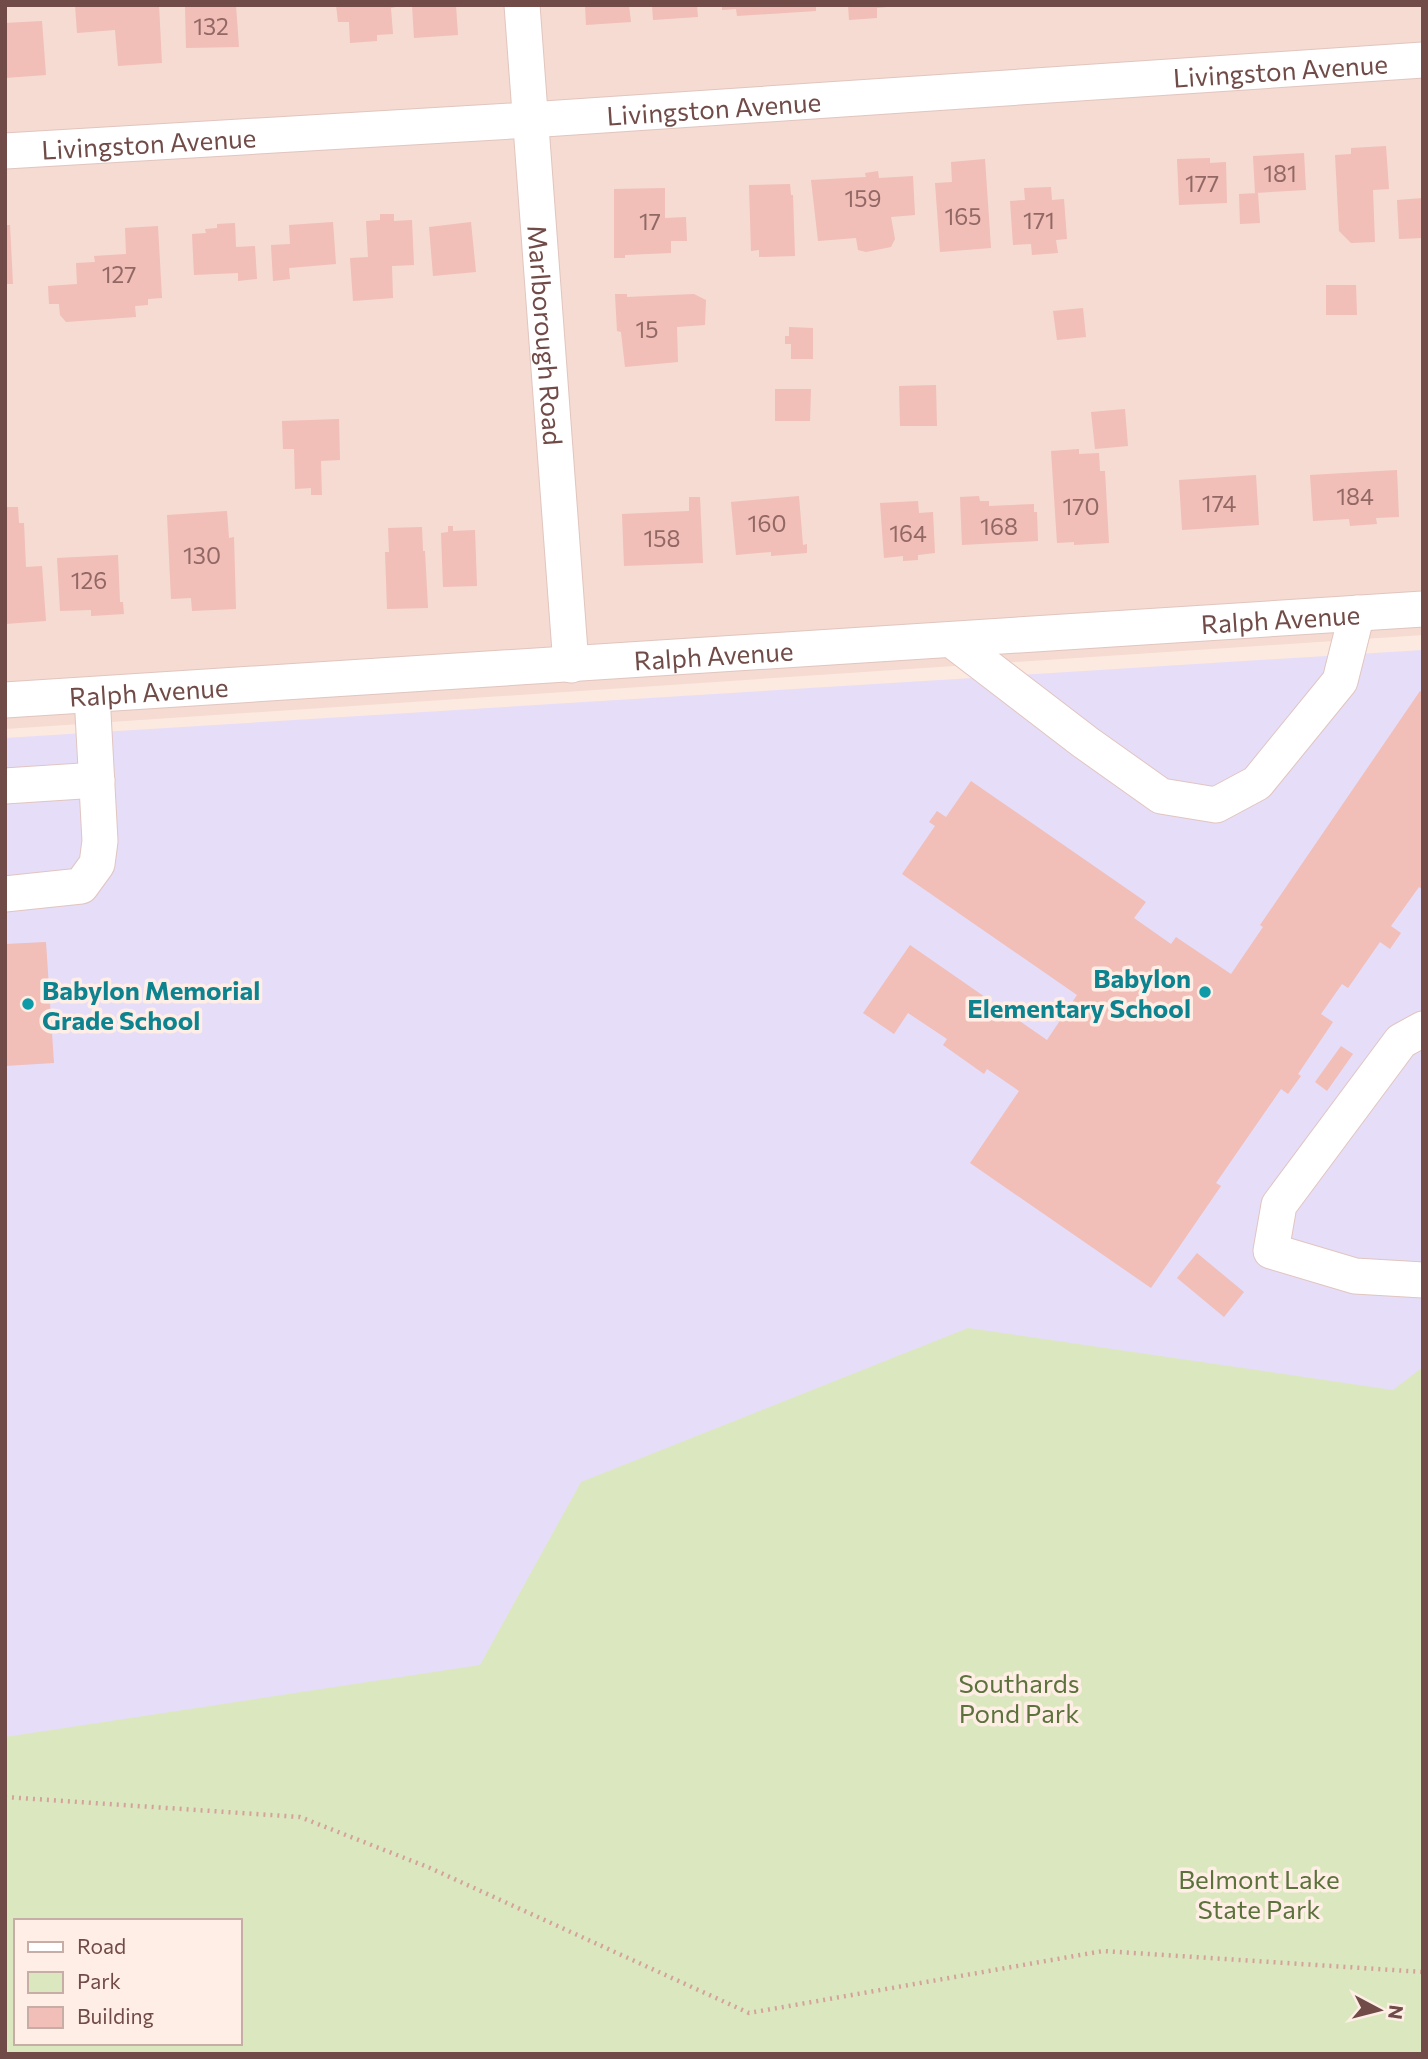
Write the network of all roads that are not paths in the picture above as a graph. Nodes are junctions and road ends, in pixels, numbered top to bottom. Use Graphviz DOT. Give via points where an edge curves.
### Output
graph roads {
  1 [pos="522,5"];
  2 [pos="1423,60"];
  3 [pos="529,120"];
  4 [pos="5,151"];
  5 [pos="1423,609"];
  6 [pos="1357,613"];
  7 [pos="952,640"];
  8 [pos="570,664"];
  9 [pos="92,695"];
  10 [pos="5,701"];
  11 [pos="97,780"];
  12 [pos="5,786"];
  13 [pos="5,894"];
  14 [pos="1423,1029"];
  15 [pos="1423,1280"];
  1 -- 3 [label="street, Marlborough Road"];
  2 -- 3 [label="street, Livingston Avenue"];
  3 -- 4 [label="street, Livingston Avenue"];
  3 -- 8 [label="street, Marlborough Road"];
  5 -- 6 [label="street, Ralph Avenue"];
  6 -- 7 [label="street, Ralph Avenue"];
  6 -- 7 [label="street" via="1340,681 1257,783 1216,805 1161,796"];
  7 -- 8 [label="street, Ralph Avenue"];
  8 -- 9 [label="street, Ralph Avenue"];
  9 -- 10 [label="street, Ralph Avenue"];
  9 -- 11 [label="street"];
  11 -- 12 [label="street"];
  11 -- 13 [label="street" via="97,864 80,886"];
  14 -- 15 [label="street" via="1401,1041 1279,1205 1271,1251 1355,1276"];
}
